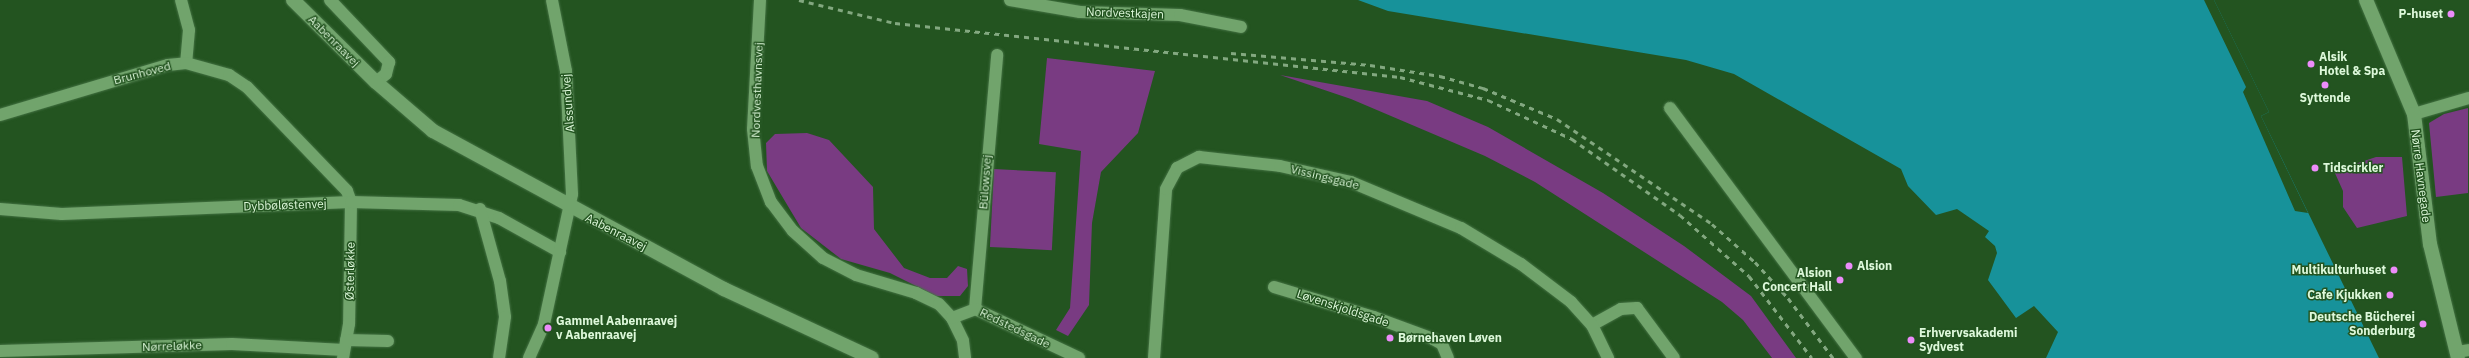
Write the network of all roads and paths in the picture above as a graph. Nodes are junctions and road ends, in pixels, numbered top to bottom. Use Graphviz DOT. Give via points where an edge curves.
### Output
graph roads {
  1 [pos="180,0"];
  2 [pos="293,0"];
  3 [pos="330,0"];
  4 [pos="552,0"];
  5 [pos="760,0"];
  6 [pos="1010,0"];
  7 [pos="2366,0"];
  8 [pos="1080,6"];
  9 [pos="1241,27"];
  10 [pos="997,55"];
  11 [pos="186,63"];
  12 [pos="376,82"];
  13 [pos="2469,98"];
  14 [pos="1670,108"];
  15 [pos="2414,114"];
  16 [pos="0,115"];
  17 [pos="351,202"];
  18 [pos="568,207"];
  19 [pos="0,209"];
  20 [pos="480,209"];
  21 [pos="560,252"];
  22 [pos="1274,287"];
  23 [pos="975,309"];
  24 [pos="952,318"];
  25 [pos="1592,325"];
  26 [pos="388,342"];
  27 [pos="344,349"];
  28 [pos="0,351"];
  29 [pos="2461,353"];
  30 [pos="499,358"];
  31 [pos="529,358"];
  32 [pos="872,358"];
  33 [pos="965,358"];
  34 [pos="1079,358"];
  35 [pos="1154,358"];
  36 [pos="1448,358"];
  37 [pos="1608,358"];
  38 [pos="1674,358"];
  39 [pos="1856,358"];
  1 -- 11 [label="street" via="188,30"];
  2 -- 12 [label="street, Aabenraavej"];
  3 -- 12 [label="street, Aabenraavej" via="389,62 386,74"];
  4 -- 18 [label="street, Alssundvej" via="566,71 572,159"];
  5 -- 24 [label="street, Nordvesthavnsvej" via="753,129 757,166 771,202 793,231 823,258 856,275 916,293 939,304"];
  6 -- 8 [label="street, Nordvestkajen"];
  7 -- 15 [label="street, Nørre Havnegade"];
  8 -- 9 [label="street, Nordvestkajen" via="1180,15"];
  10 -- 23 [label="street, Bülowsvej"];
  11 -- 16 [label="street, Brunhoved" via="168,65"];
  11 -- 17 [label="street, Brunhoved" via="211,67 247,87 347,191"];
  12 -- 18 [label="street, Aabenraavej" via="433,131"];
  13 -- 15 [label="street"];
  14 -- 39 [label="street"];
  15 -- 29 [label="street, Nørre Havnegade" via="2430,244"];
  17 -- 19 [label="street, Dybbøløstenvej" via="62,214"];
  17 -- 20 [label="street, Dybbøløstenvej"];
  17 -- 27 [label="street, Østerløkke" via="349,324"];
  18 -- 21 [label="street, Alssundvej"];
  18 -- 32 [label="street, Aabenraavej" via="724,289"];
  20 -- 21 [label="street, Dybbøløstenvej"];
  20 -- 30 [label="street" via="500,281 505,317"];
  21 -- 31 [label="street, Alssundvej" via="544,324"];
  22 -- 36 [label="street, Løvenskjoldsgade" via="1374,317 1433,339 1442,344"];
  23 -- 24 [label="street, Redstedsgade"];
  23 -- 34 [label="street, Redstedsgade"];
  24 -- 33 [label="street, Nordvesthavnsvej" via="963,341"];
  25 -- 35 [label="street, Vissingsgade" via="1571,302 1521,264 1461,228 1395,198 1351,182 1280,166 1199,157 1177,168 1166,189"];
  25 -- 37 [label="street, Vissingsgade"];
  25 -- 38 [label="street" via="1621,309 1637,308"];
  26 -- 27 [label="street"];
  27 -- 28 [label="street, Nørreløkke" via="232,344"];
}
